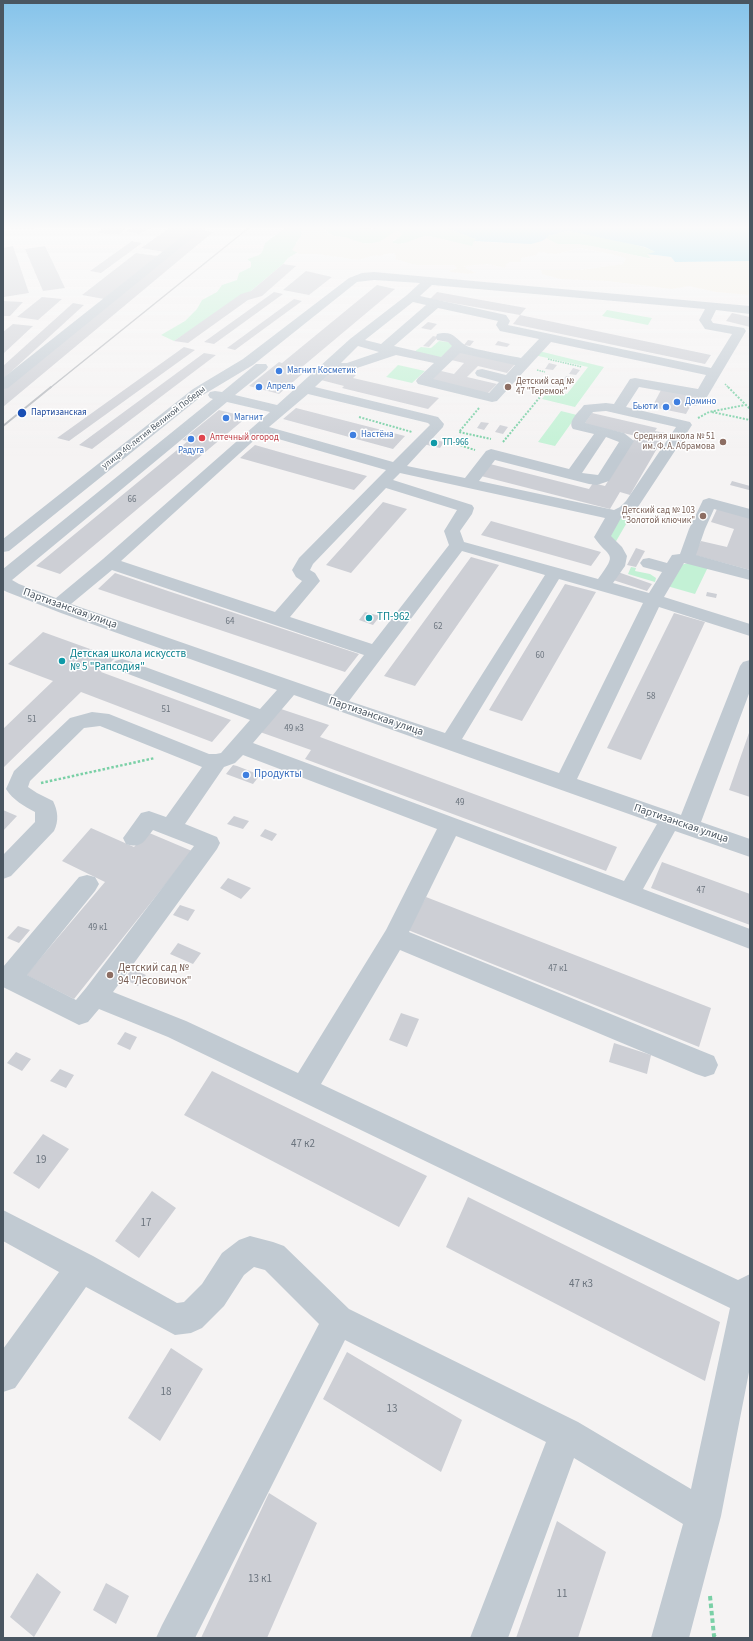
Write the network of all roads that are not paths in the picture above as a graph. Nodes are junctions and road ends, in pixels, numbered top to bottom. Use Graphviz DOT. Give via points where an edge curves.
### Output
graph roads {
  1 [pos="106,303"];
  2 [pos="324,303"];
  3 [pos="341,303"];
  4 [pos="405,303"];
  5 [pos="429,303"];
  6 [pos="678,303"];
  7 [pos="435,304"];
  8 [pos="712,307"];
  9 [pos="750,310"];
  10 [pos="745,332"];
  11 [pos="442,337"];
  12 [pos="548,337"];
  13 [pos="355,342"];
  14 [pos="457,348"];
  15 [pos="389,350"];
  16 [pos="528,359"];
  17 [pos="443,361"];
  18 [pos="330,366"];
  19 [pos="482,373"];
  20 [pos="714,373"];
  21 [pos="509,380"];
  22 [pos="3,385"];
  23 [pos="305,389"];
  24 [pos="198,392"];
  25 [pos="225,396"];
  26 [pos="280,410"];
  27 [pos="617,410"];
  28 [pos="258,429"];
  29 [pos="602,432"];
  30 [pos="397,468"];
  31 [pos="573,475"];
  32 [pos="384,482"];
  33 [pos="469,484"];
  34 [pos="750,514"];
  35 [pos="615,515"];
  36 [pos="697,529"];
  37 [pos="714,533"];
  38 [pos="458,545"];
  39 [pos="3,547"];
  40 [pos="649,562"];
  41 [pos="109,564"];
  42 [pos="680,564"];
  43 [pos="555,572"];
  44 [pos="750,575"];
  45 [pos="3,578"];
  46 [pos="3,582"];
  47 [pos="601,586"];
  48 [pos="653,601"];
  49 [pos="60,605"];
  50 [pos="279,619"];
  51 [pos="750,630"];
  52 [pos="375,652"];
  53 [pos="122,665"];
  54 [pos="750,666"];
  55 [pos="290,687"];
  56 [pos="336,703"];
  57 [pos="264,718"];
  58 [pos="449,742"];
  59 [pos="241,746"];
  60 [pos="217,762"];
  61 [pos="564,783"];
  62 [pos="679,823"];
  63 [pos="450,825"];
  64 [pos="170,828"];
  65 [pos="134,838"];
  66 [pos="750,848"];
  67 [pos="3,870"];
  68 [pos="87,884"];
  69 [pos="629,893"];
  70 [pos="395,937"];
  71 [pos="750,939"];
  72 [pos="95,996"];
  73 [pos="705,1065"];
  74 [pos="303,1090"];
  75 [pos="3,1225"];
  76 [pos="82,1267"];
  77 [pos="748,1294"];
  78 [pos="338,1320"];
  79 [pos="3,1376"];
  80 [pos="566,1434"];
  81 [pos="703,1516"];
  82 [pos="175,1638"];
  83 [pos="489,1638"];
  84 [pos="670,1638"];
  1 -- 22 [label="street"];
  2 -- 24 [label="street, улица 40-летия Великой Победы" via="248,362"];
  3 -- 25 [label="street"];
  4 -- 13 [label="street"];
  5 -- 7 [label="street"];
  6 -- 8 [label="street, улица 40-летия Великой Победы"];
  7 -- 12 [label="street" via="502,318 504,328"];
  7 -- 15 [label="street"];
  8 -- 9 [label="street, улица 40-летия Великой Победы"];
  8 -- 10 [label="street" via="705,320 710,326"];
  10 -- 20 [label="street"];
  11 -- 14 [label="street" via="452,339 459,346"];
  12 -- 16 [label="street"];
  12 -- 20 [label="street"];
  13 -- 15 [label="street"];
  13 -- 18 [label="street"];
  14 -- 16 [label="street"];
  14 -- 17 [label="street"];
  15 -- 17 [label="street"];
  15 -- 18 [label="street" via="348,367"];
  16 -- 21 [label="street"];
  17 -- 21 [label="street" via="423,381 492,398"];
  18 -- 23 [label="street"];
  19 -- 21 [label="street"];
  20 -- 27 [label="street" via="702,394 635,382"];
  23 -- 26 [label="street"];
  23 -- 30 [label="street" via="433,420 437,424"];
  24 -- 25 [label="street"];
  24 -- 39 [label="street, улица 40-летия Великой Победы"];
  25 -- 26 [label="street"];
  25 -- 45 [label="street"];
  26 -- 28 [label="street"];
  27 -- 29 [label="street" via="589,408 578,422 578,426"];
  27 -- 35 [label="street" via="685,425 628,510"];
  28 -- 30 [label="street"];
  28 -- 41 [label="street"];
  29 -- 31 [label="street"];
  29 -- 31 [label="street" via="620,436 627,441 604,478 594,480"];
  30 -- 32 [label="street"];
  30 -- 33 [label="street"];
  31 -- 33 [label="street" via="491,454"];
  32 -- 38 [label="street" via="466,508 452,532"];
  32 -- 50 [label="street" via="305,562 301,570 311,581"];
  33 -- 35 [label="street"];
  34 -- 36 [label="street" via="709,503"];
  35 -- 47 [label="street" via="602,537 620,555 619,562"];
  36 -- 37 [label="street"];
  36 -- 42 [label="street"];
  38 -- 43 [label="street"];
  38 -- 52 [label="street"];
  40 -- 42 [label="street"];
  41 -- 49 [label="street"];
  41 -- 50 [label="street"];
  42 -- 44 [label="street"];
  42 -- 48 [label="street"];
  43 -- 47 [label="street"];
  43 -- 58 [label="street"];
  46 -- 49 [label="street, Партизанская улица"];
  47 -- 48 [label="street"];
  48 -- 51 [label="street"];
  48 -- 61 [label="street"];
  49 -- 55 [label="street, Партизанская улица"];
  50 -- 52 [label="street"];
  52 -- 56 [label="street"];
  53 -- 57 [label="street"];
  54 -- 62 [label="street"];
  55 -- 56 [label="street, Партизанская улица"];
  55 -- 57 [label="street"];
  56 -- 58 [label="street, Партизанская улица"];
  57 -- 59 [label="street"];
  58 -- 61 [label="street, Партизанская улица"];
  59 -- 60 [label="street" via="228,758"];
  59 -- 63 [label="street"];
  60 -- 64 [label="street"];
  60 -- 67 [label="street" via="207,761 102,719 77,723 21,777 17,789 29,800 45,807 46,825"];
  61 -- 62 [label="street, Партизанская улица"];
  62 -- 66 [label="street, Партизанская улица"];
  62 -- 69 [label="street"];
  63 -- 69 [label="street"];
  63 -- 70 [label="street"];
  64 -- 65 [label="street" via="149,819"];
  64 -- 72 [label="street" via="209,843"];
  68 -- 72 [label="street" via="9,978 79,1014"];
  69 -- 71 [label="street"];
  70 -- 73 [label="street"];
  70 -- 74 [label="street"];
  72 -- 74 [label="street" via="177,1029"];
  74 -- 77 [label="street"];
  75 -- 76 [label="street"];
  76 -- 78 [label="street" via="175,1319 191,1317 213,1295 233,1264 250,1251 273,1257"];
  76 -- 79 [label="street"];
  77 -- 81 [label="street"];
  78 -- 80 [label="street"];
  78 -- 82 [label="street"];
  80 -- 81 [label="street"];
  80 -- 83 [label="street"];
  81 -- 84 [label="street"];
}
